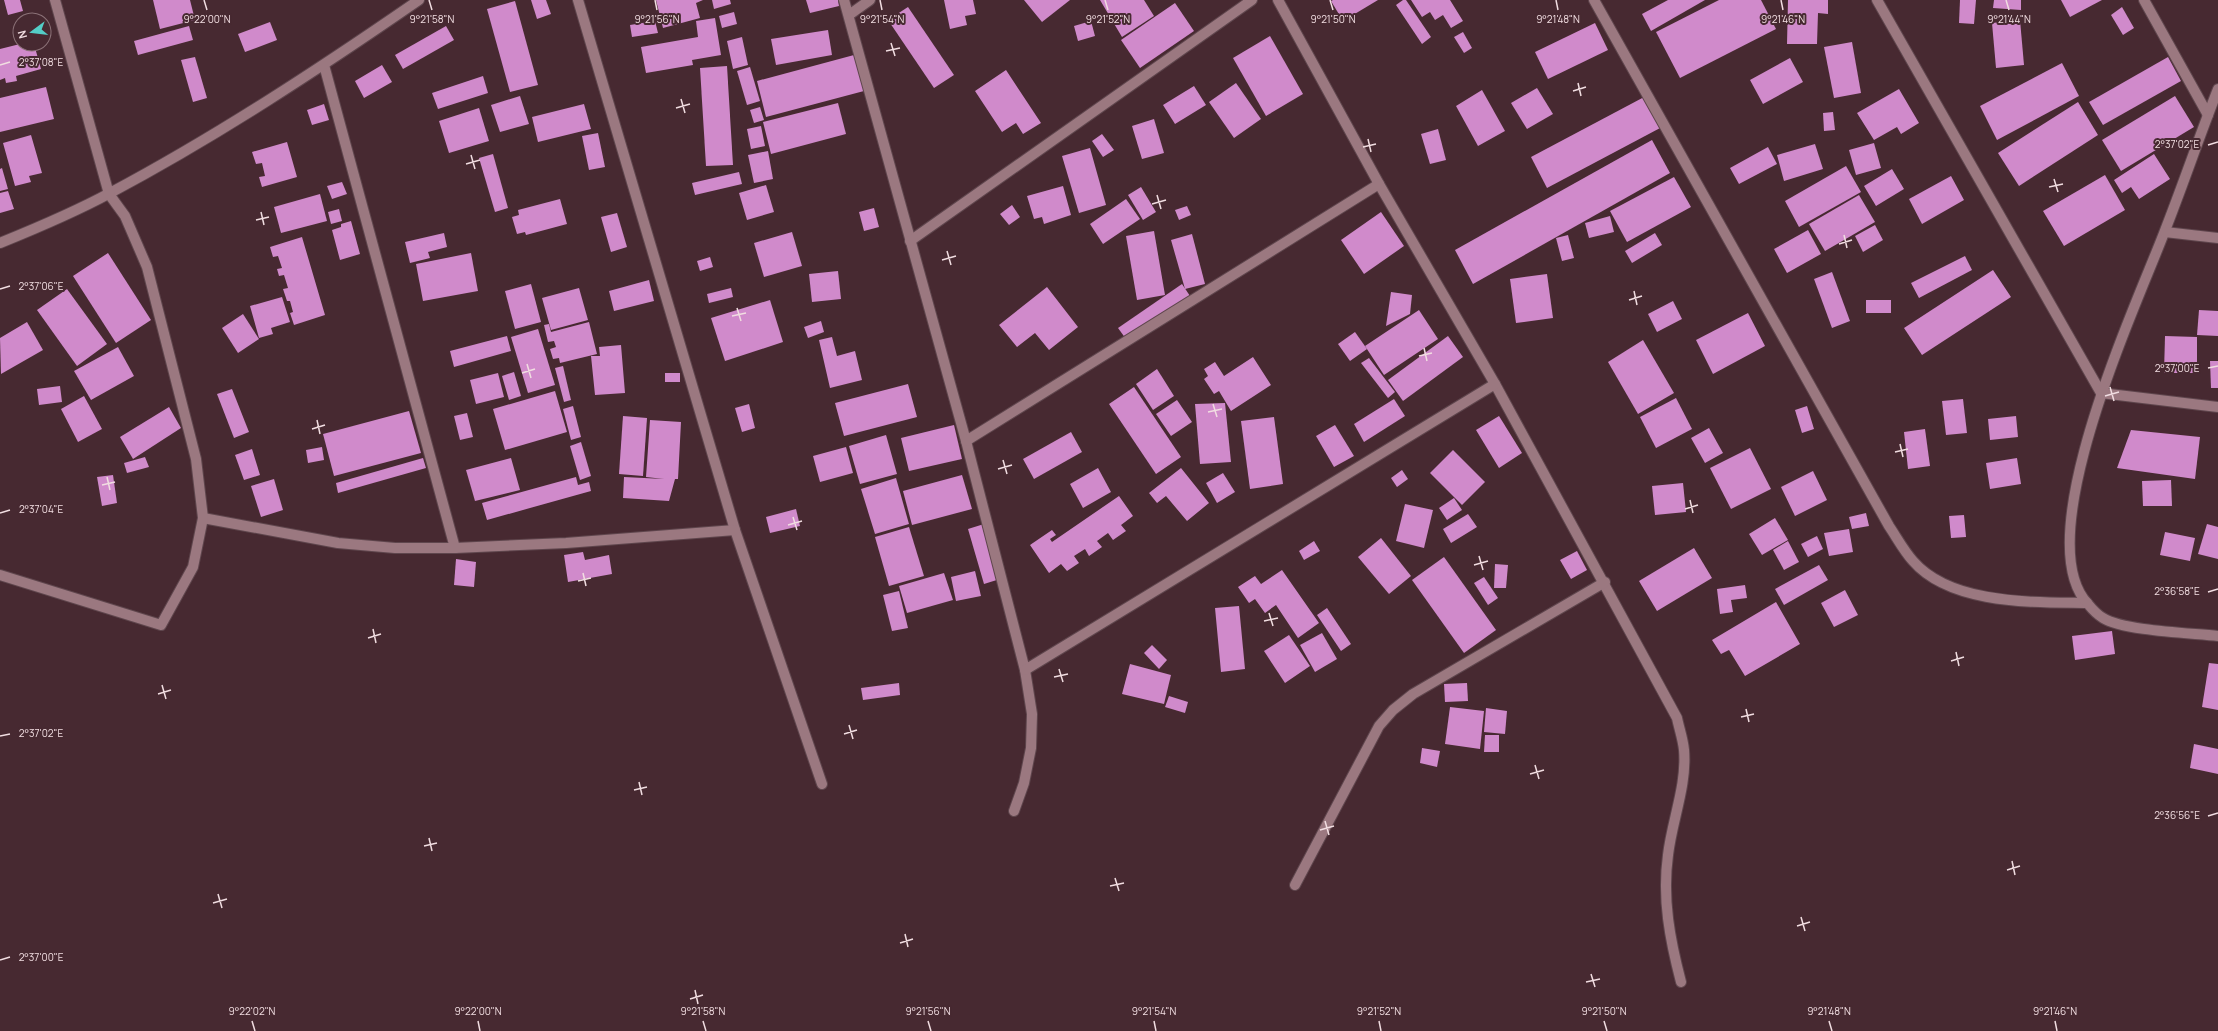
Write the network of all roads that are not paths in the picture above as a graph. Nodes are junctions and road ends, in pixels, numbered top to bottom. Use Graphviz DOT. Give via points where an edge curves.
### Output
graph roads {
  1 [pos="55,0"];
  2 [pos="419,0"];
  3 [pos="578,0"];
  4 [pos="844,0"];
  5 [pos="870,0"];
  6 [pos="1252,0"];
  7 [pos="1278,0"];
  8 [pos="1594,0"];
  9 [pos="1877,0"];
  10 [pos="2144,0"];
  11 [pos="849,15"];
  12 [pos="324,65"];
  13 [pos="2218,89"];
  14 [pos="2208,115"];
  15 [pos="1379,184"];
  16 [pos="109,194"];
  17 [pos="2165,232"];
  18 [pos="2218,238"];
  19 [pos="910,241"];
  20 [pos="0,243"];
  21 [pos="1495,384"];
  22 [pos="2102,393"];
  23 [pos="2218,407"];
  24 [pos="966,441"];
  25 [pos="203,518"];
  26 [pos="736,530"];
  27 [pos="455,548"];
  28 [pos="0,575"];
  29 [pos="1605,582"];
  30 [pos="2087,603"];
  31 [pos="2218,636"];
  32 [pos="1025,670"];
  33 [pos="822,784"];
  34 [pos="1014,811"];
  35 [pos="1295,885"];
  36 [pos="1681,982"];
  1 -- 16 [label="street"];
  2 -- 12 [label="street"];
  3 -- 26 [label="street"];
  4 -- 11 [label="street"];
  5 -- 11 [label="street"];
  6 -- 19 [label="street"];
  7 -- 15 [label="street"];
  8 -- 30 [label="street" via="1833,422 1889,526 1914,562 1942,583 1980,597 2033,602"];
  9 -- 22 [label="street"];
  10 -- 14 [label="street"];
  11 -- 19 [label="street"];
  12 -- 16 [label="street"];
  12 -- 27 [label="street"];
  13 -- 14 [label="street"];
  14 -- 17 [label="street"];
  15 -- 21 [label="street"];
  15 -- 24 [label="street"];
  16 -- 20 [label="street"];
  16 -- 25 [label="street" via="125,216 147,267 196,459"];
  17 -- 18 [label="street"];
  17 -- 22 [label="street"];
  19 -- 24 [label="street"];
  21 -- 29 [label="street"];
  21 -- 32 [label="street"];
  22 -- 23 [label="street"];
  22 -- 30 [label="street" via="2076,482 2070,523 2070,557 2076,583"];
  24 -- 32 [label="street"];
  25 -- 27 [label="street" via="338,543 395,548"];
  25 -- 28 [label="street" via="192,567 161,625"];
  26 -- 27 [label="street" via="566,543"];
  26 -- 33 [label="street"];
  29 -- 35 [label="street" via="1413,694 1393,710 1379,726"];
  29 -- 36 [label="street" via="1677,718 1684,750 1684,775 1668,855 1665,894 1669,934"];
  30 -- 31 [label="street" via="2103,618 2121,625"];
  32 -- 34 [label="street" via="1032,714 1031,748 1024,783"];
}
